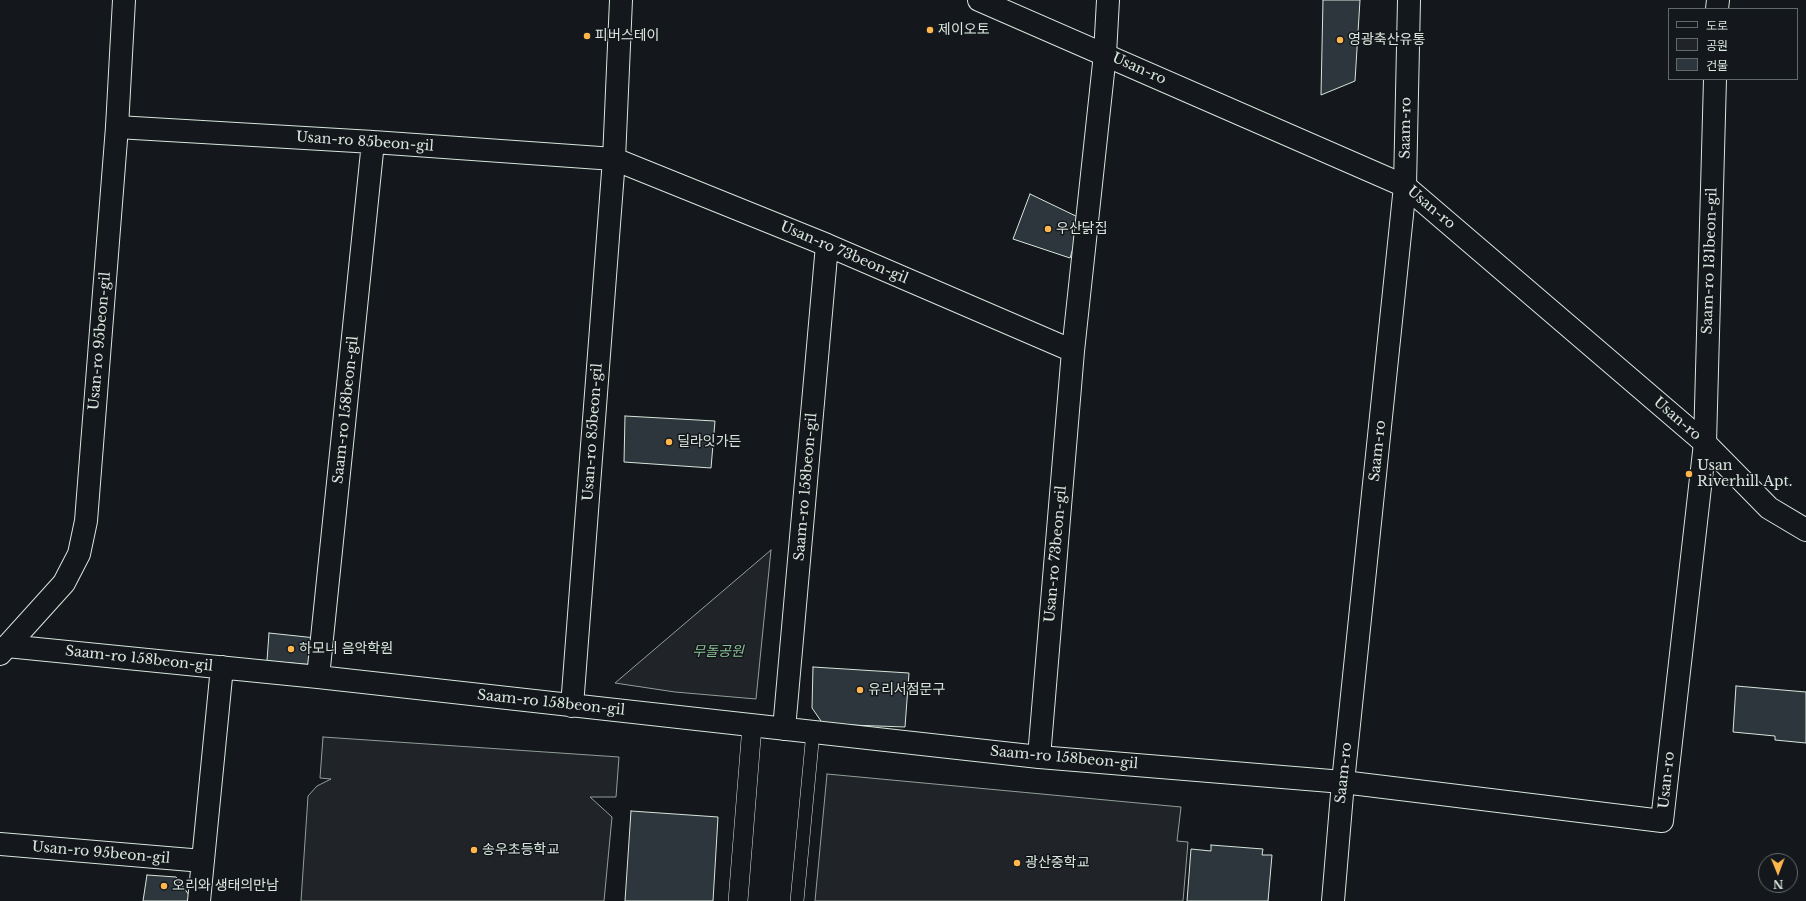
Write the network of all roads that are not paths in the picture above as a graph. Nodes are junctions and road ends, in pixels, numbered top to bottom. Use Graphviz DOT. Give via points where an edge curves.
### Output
graph roads {
  1 [pos="124,0"];
  2 [pos="621,0"];
  3 [pos="979,0"];
  4 [pos="1108,0"];
  5 [pos="1409,0"];
  6 [pos="1105,54"];
  7 [pos="1715,80"];
  8 [pos="117,127"];
  9 [pos="374,142"];
  10 [pos="614,159"];
  11 [pos="1405,186"];
  12 [pos="827,245"];
  13 [pos="1073,351"];
  14 [pos="1705,443"];
  15 [pos="1806,530"];
  16 [pos="3,650"];
  17 [pos="222,667"];
  18 [pos="318,677"];
  19 [pos="572,706"];
  20 [pos="752,726"];
  21 [pos="784,729"];
  22 [pos="812,732"];
  23 [pos="1038,757"];
  24 [pos="1343,782"];
  25 [pos="0,844"];
  26 [pos="203,861"];
  27 [pos="199,901"];
  28 [pos="738,901"];
  29 [pos="797,901"];
  30 [pos="1333,901"];
  1 -- 8 [label="street, Usan-ro 95beon-gil"];
  2 -- 10 [label="street, Usan-ro 85beon-gil"];
  3 -- 6 [label="street, Usan-ro"];
  4 -- 6 [label="street, Usan-ro"];
  5 -- 11 [label="street, Saam-ro"];
  6 -- 11 [label="street, Usan-ro"];
  6 -- 13 [label="street, Usan-ro 73beon-gil"];
  7 -- 14 [label="street, Saam-ro 131beon-gil"];
  8 -- 9 [label="street, Usan-ro 85beon-gil"];
  8 -- 16 [label="street, Usan-ro 95beon-gil" via="86,521 79,554 64,583"];
  9 -- 10 [label="street, Usan-ro 85beon-gil"];
  9 -- 18 [label="street, Saam-ro 158beon-gil"];
  10 -- 12 [label="street, Usan-ro 73beon-gil"];
  10 -- 19 [label="street, Usan-ro 85beon-gil"];
  11 -- 14 [label="street, Usan-ro"];
  11 -- 24 [label="street, Saam-ro"];
  12 -- 13 [label="street, Usan-ro 73beon-gil"];
  12 -- 21 [label="street, Saam-ro 158beon-gil"];
  13 -- 23 [label="street, Usan-ro 73beon-gil"];
  14 -- 15 [label="street, Usan-ro" via="1769,508"];
  14 -- 24 [label="street, Usan-ro" via="1662,821"];
  16 -- 17 [label="street, Saam-ro 158beon-gil"];
  17 -- 18 [label="street, Saam-ro 158beon-gil"];
  17 -- 26 [label="street"];
  18 -- 19 [label="street, Saam-ro 158beon-gil"];
  19 -- 20 [label="street, Saam-ro 158beon-gil"];
  20 -- 21 [label="street, Saam-ro 158beon-gil"];
  20 -- 28 [label="street"];
  21 -- 22 [label="street, Saam-ro 158beon-gil"];
  22 -- 23 [label="street, Saam-ro 158beon-gil"];
  22 -- 29 [label="lane"];
  23 -- 24 [label="street, Saam-ro 158beon-gil"];
  24 -- 30 [label="street, Saam-ro"];
  25 -- 26 [label="street, Usan-ro 95beon-gil"];
  26 -- 27 [label="street"];
}
